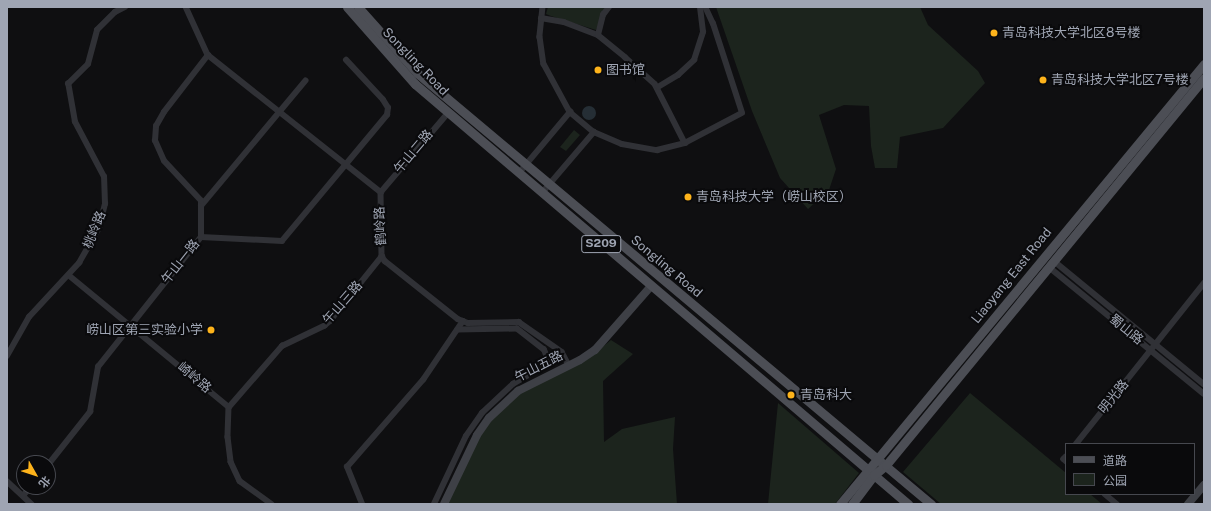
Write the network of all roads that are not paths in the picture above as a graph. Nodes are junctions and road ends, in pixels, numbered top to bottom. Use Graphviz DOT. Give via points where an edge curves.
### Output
graph roads {
  1 [pos="125,7"];
  2 [pos="186,7"];
  3 [pos="347,7"];
  4 [pos="358,7"];
  5 [pos="543,7"];
  6 [pos="609,7"];
  7 [pos="700,7"];
  8 [pos="705,7"];
  9 [pos="541,18"];
  10 [pos="598,35"];
  11 [pos="208,55"];
  12 [pos="346,60"];
  13 [pos="1204,64"];
  14 [pos="1204,78"];
  15 [pos="304,81"];
  16 [pos="658,88"];
  17 [pos="279,112"];
  18 [pos="570,112"];
  19 [pos="448,113"];
  20 [pos="594,132"];
  21 [pos="685,143"];
  22 [pos="345,164"];
  23 [pos="526,165"];
  24 [pos="519,173"];
  25 [pos="549,185"];
  26 [pos="381,192"];
  27 [pos="542,193"];
  28 [pos="201,206"];
  29 [pos="201,237"];
  30 [pos="382,256"];
  31 [pos="1051,264"];
  32 [pos="70,276"];
  33 [pos="1204,283"];
  34 [pos="651,286"];
  35 [pos="1204,289"];
  36 [pos="463,321"];
  37 [pos="130,325"];
  38 [pos="458,330"];
  39 [pos="1156,344"];
  40 [pos="1151,350"];
  41 [pos="7,356"];
  42 [pos="569,365"];
  43 [pos="1204,384"];
  44 [pos="1204,394"];
  45 [pos="229,407"];
  46 [pos="1077,443"];
  47 [pos="56,455"];
  48 [pos="878,459"];
  49 [pos="886,465"];
  50 [pos="870,471"];
  51 [pos="7,482"];
  52 [pos="1204,485"];
  53 [pos="1106,495"];
  54 [pos="23,496"];
  55 [pos="32,504"];
  56 [pos="272,504"];
  57 [pos="362,504"];
  58 [pos="434,504"];
  59 [pos="444,504"];
  60 [pos="840,504"];
  61 [pos="852,504"];
  62 [pos="908,504"];
  63 [pos="931,504"];
  64 [pos="1116,504"];
  65 [pos="1188,504"];
  1 -- 32 [label="street, 桃岭路" via="115,12 97,30 88,64 68,84 75,122 99,163 106,189 99,228"];
  2 -- 11 [label="street, 鹤岭路"];
  3 -- 19 [label="main road, Songling Road / S209" via="415,84"];
  4 -- 23 [label="main road, Songling Road / S209" via="417,73"];
  5 -- 9 [label="street"];
  6 -- 10 [label="street" via="603,15"];
  7 -- 16 [label="street" via="703,32 694,60 678,75"];
  8 -- 21 [label="street" via="742,113"];
  9 -- 10 [label="street" via="564,22"];
  9 -- 18 [label="street" via="544,64"];
  10 -- 16 [label="street"];
  11 -- 17 [label="street, 鹤岭路"];
  11 -- 28 [label="street" via="156,126 156,141 164,161 201,201"];
  12 -- 22 [label="street" via="388,108 387,115"];
  13 -- 48 [label="main road, Liaoyang East Road"];
  14 -- 31 [label="main road, Liaoyang East Road"];
  15 -- 17 [label="street"];
  16 -- 21 [label="street"];
  17 -- 22 [label="street, 鹤岭路"];
  17 -- 28 [label="street"];
  18 -- 20 [label="street"];
  18 -- 23 [label="street"];
  19 -- 24 [label="main road, Songling Road / S209"];
  19 -- 26 [label="street, 午山二路"];
  20 -- 21 [label="street" via="622,144 657,150"];
  20 -- 25 [label="street"];
  22 -- 26 [label="street, 鹤岭路"];
  22 -- 29 [label="street" via="282,241"];
  23 -- 24 [label="street"];
  23 -- 25 [label="main road, Songling Road / S209"];
  24 -- 27 [label="main road, Songling Road / S209"];
  25 -- 27 [label="street"];
  25 -- 48 [label="main road, Songling Road / S209"];
  26 -- 30 [label="street, 鹤岭路"];
  27 -- 34 [label="main road, Songling Road / S209"];
  28 -- 29 [label="street, 午山一路"];
  29 -- 37 [label="street, 午山一路"];
  30 -- 36 [label="street, 鹤岭路" via="422,292"];
  30 -- 45 [label="street, 午山三路" via="330,321 282,346"];
  31 -- 39 [label="street, 蜀山路"];
  31 -- 40 [label="street, 蜀山路"];
  31 -- 49 [label="main road, Liaoyang East Road"];
  32 -- 37 [label="street, 崎岭路"];
  32 -- 41 [label="street, 桃岭路" via="29,317"];
  33 -- 39 [label="street, 明光路"];
  34 -- 42 [label="street, 午山五路" via="608,338 595,350"];
  34 -- 50 [label="main road, Songling Road / S209"];
  35 -- 39 [label="street, 明光路"];
  36 -- 38 [label="street"];
  36 -- 42 [label="street" via="519,322 562,352"];
  37 -- 45 [label="street, 崎岭路"];
  37 -- 47 [label="street, 午山一路" via="98,366 90,412"];
  38 -- 57 [label="street" via="412,393 347,467"];
  38 -- 58 [label="street" via="517,329 544,350 548,360 540,369 512,384 482,413 466,436"];
  39 -- 40 [label="street, 明光路"];
  39 -- 43 [label="street, 蜀山路"];
  40 -- 44 [label="street, 蜀山路"];
  40 -- 46 [label="street, 明光路"];
  42 -- 59 [label="street, 午山五路" via="518,391 489,418 477,434"];
  45 -- 56 [label="street" via="228,437 231,462 240,481"];
  48 -- 49 [label="main road, Songling Road / S209"];
  48 -- 50 [label="main road, Liaoyang East Road"];
  49 -- 50 [label="main road, Liaoyang East Road"];
  49 -- 63 [label="main road, Songling Road / S209"];
  50 -- 60 [label="main road, Liaoyang East Road"];
  50 -- 61 [label="main road, Liaoyang East Road"];
  50 -- 62 [label="main road, Songling Road / S209"];
  51 -- 54 [label="street"];
  52 -- 65 [label="street"];
  53 -- 64 [label="street"];
  54 -- 55 [label="street"];
}
